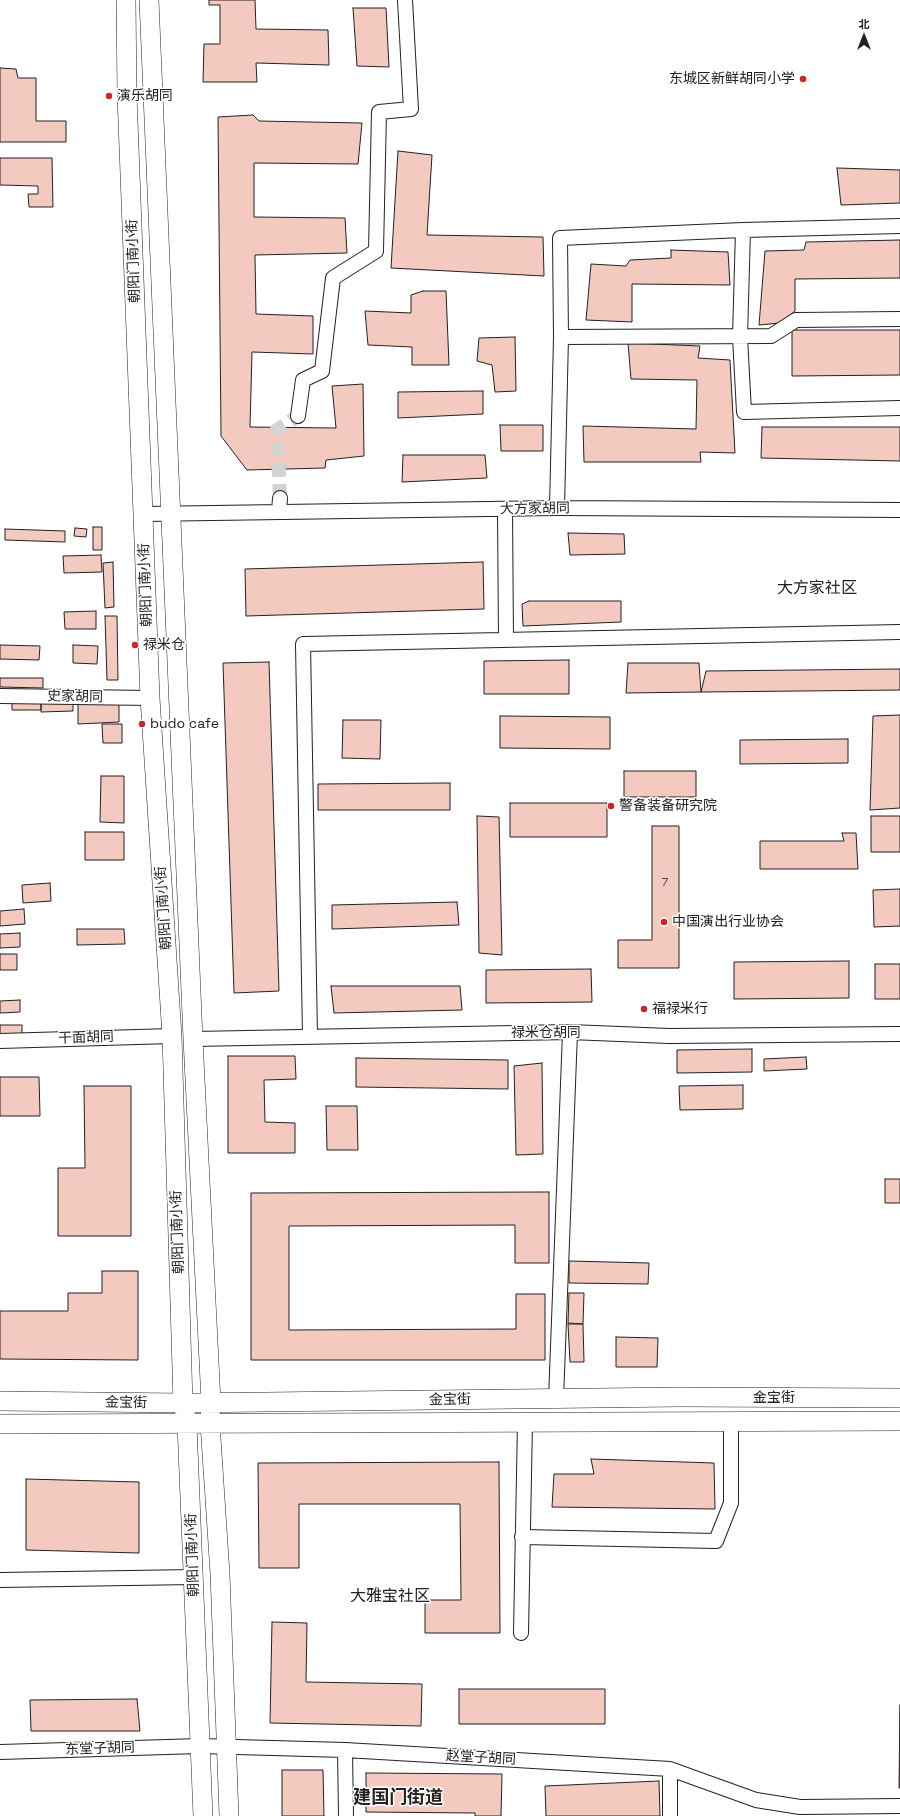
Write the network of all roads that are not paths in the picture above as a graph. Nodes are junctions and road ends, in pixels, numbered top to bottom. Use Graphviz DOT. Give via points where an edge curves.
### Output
graph roads {
  1 [pos="126,0"];
  2 [pos="149,0"];
  3 [pos="405,0"];
  4 [pos="900,226"];
  5 [pos="743,230"];
  6 [pos="900,319"];
  7 [pos="561,336"];
  8 [pos="740,337"];
  9 [pos="900,408"];
  10 [pos="298,416"];
  11 [pos="557,508"];
  12 [pos="505,510"];
  13 [pos="900,510"];
  14 [pos="144,514"];
  15 [pos="170,514"];
  16 [pos="900,632"];
  17 [pos="506,640"];
  18 [pos="0,696"];
  19 [pos="150,698"];
  20 [pos="570,1032"];
  21 [pos="900,1034"];
  22 [pos="172,1036"];
  23 [pos="310,1036"];
  24 [pos="193,1038"];
  25 [pos="0,1041"];
  26 [pos="900,1398"];
  27 [pos="556,1399"];
  28 [pos="0,1401"];
  29 [pos="211,1402"];
  30 [pos="183,1403"];
  31 [pos="731,1421"];
  32 [pos="900,1421"];
  33 [pos="525,1422"];
  34 [pos="210,1423"];
  35 [pos="0,1424"];
  36 [pos="187,1424"];
  37 [pos="522,1537"];
  38 [pos="194,1577"];
  39 [pos="0,1580"];
  40 [pos="521,1633"];
  41 [pos="200,1746"];
  42 [pos="226,1748"];
  43 [pos="345,1750"];
  44 [pos="0,1752"];
  45 [pos="670,1769"];
  46 [pos="900,1806"];
  47 [pos="801,1811"];
  48 [pos="203,1816"];
  49 [pos="229,1816"];
  50 [pos="346,1816"];
  51 [pos="670,1816"];
  1 -- 14 [label="main road, 朝阳门南小街" via="127,95"];
  2 -- 15 [label="main road, 朝阳门南小街"];
  3 -- 10 [label="street" via="411,109 379,112 376,251 333,278 322,371 303,380"];
  4 -- 5 [label="street"];
  5 -- 7 [label="street" via="560,238"];
  5 -- 8 [label="street"];
  6 -- 8 [label="street" via="796,320 771,336"];
  7 -- 8 [label="street"];
  7 -- 11 [label="street"];
  8 -- 9 [label="street" via="744,412"];
  11 -- 12 [label="street, 大方家胡同"];
  11 -- 13 [label="street, 大方家胡同"];
  12 -- 15 [label="street, 大方家胡同" via="279,505"];
  12 -- 17 [label="street"];
  14 -- 15 [label="street, 大方家胡同"];
  14 -- 19 [label="main road, 朝阳门南小街"];
  15 -- 24 [label="main road, 朝阳门南小街"];
  16 -- 17 [label="street"];
  17 -- 23 [label="street" via="303,644"];
  18 -- 19 [label="street, 史家胡同"];
  19 -- 22 [label="main road, 朝阳门南小街"];
  20 -- 21 [label="street, 禄米仓胡同" via="669,1036"];
  20 -- 23 [label="street, 禄米仓胡同"];
  20 -- 27 [label="street"];
  22 -- 25 [label="street, 干面胡同"];
  22 -- 30 [label="main road, 朝阳门南小街"];
  23 -- 24 [label="street, 禄米仓胡同"];
  24 -- 29 [label="main road, 朝阳门南小街"];
  26 -- 27 [label="main road, 金宝街"];
  27 -- 29 [label="main road, 金宝街"];
  28 -- 30 [label="main road, 金宝街"];
  29 -- 30 [label="main road, 金宝街"];
  29 -- 34 [label="main road, 朝阳门南小街"];
  30 -- 36 [label="main road, 朝阳门南小街"];
  31 -- 32 [label="main road, 金宝街"];
  31 -- 33 [label="main road, 金宝街"];
  31 -- 37 [label="street" via="731,1503 716,1541"];
  33 -- 34 [label="main road, 金宝街"];
  33 -- 37 [label="street"];
  34 -- 36 [label="main road, 金宝街"];
  34 -- 42 [label="main road, 朝阳门南小街" via="220,1574"];
  35 -- 36 [label="main road, 金宝街"];
  36 -- 38 [label="main road, 朝阳门南小街"];
  37 -- 40 [label="street"];
  38 -- 39 [label="street"];
  38 -- 41 [label="main road, 朝阳门南小街"];
  41 -- 42 [label="street, 赵堂子胡同"];
  41 -- 44 [label="street, 东堂子胡同"];
  41 -- 48 [label="main road, 朝阳门南小街"];
  42 -- 43 [label="street, 赵堂子胡同"];
  42 -- 49 [label="main road, 朝阳门南小街"];
  43 -- 45 [label="street, 赵堂子胡同"];
  43 -- 50 [label="street"];
  45 -- 47 [label="street, 赵堂子胡同" via="756,1800"];
  45 -- 51 [label="street"];
  46 -- 47 [label="street, 赵堂子胡同"];
}
